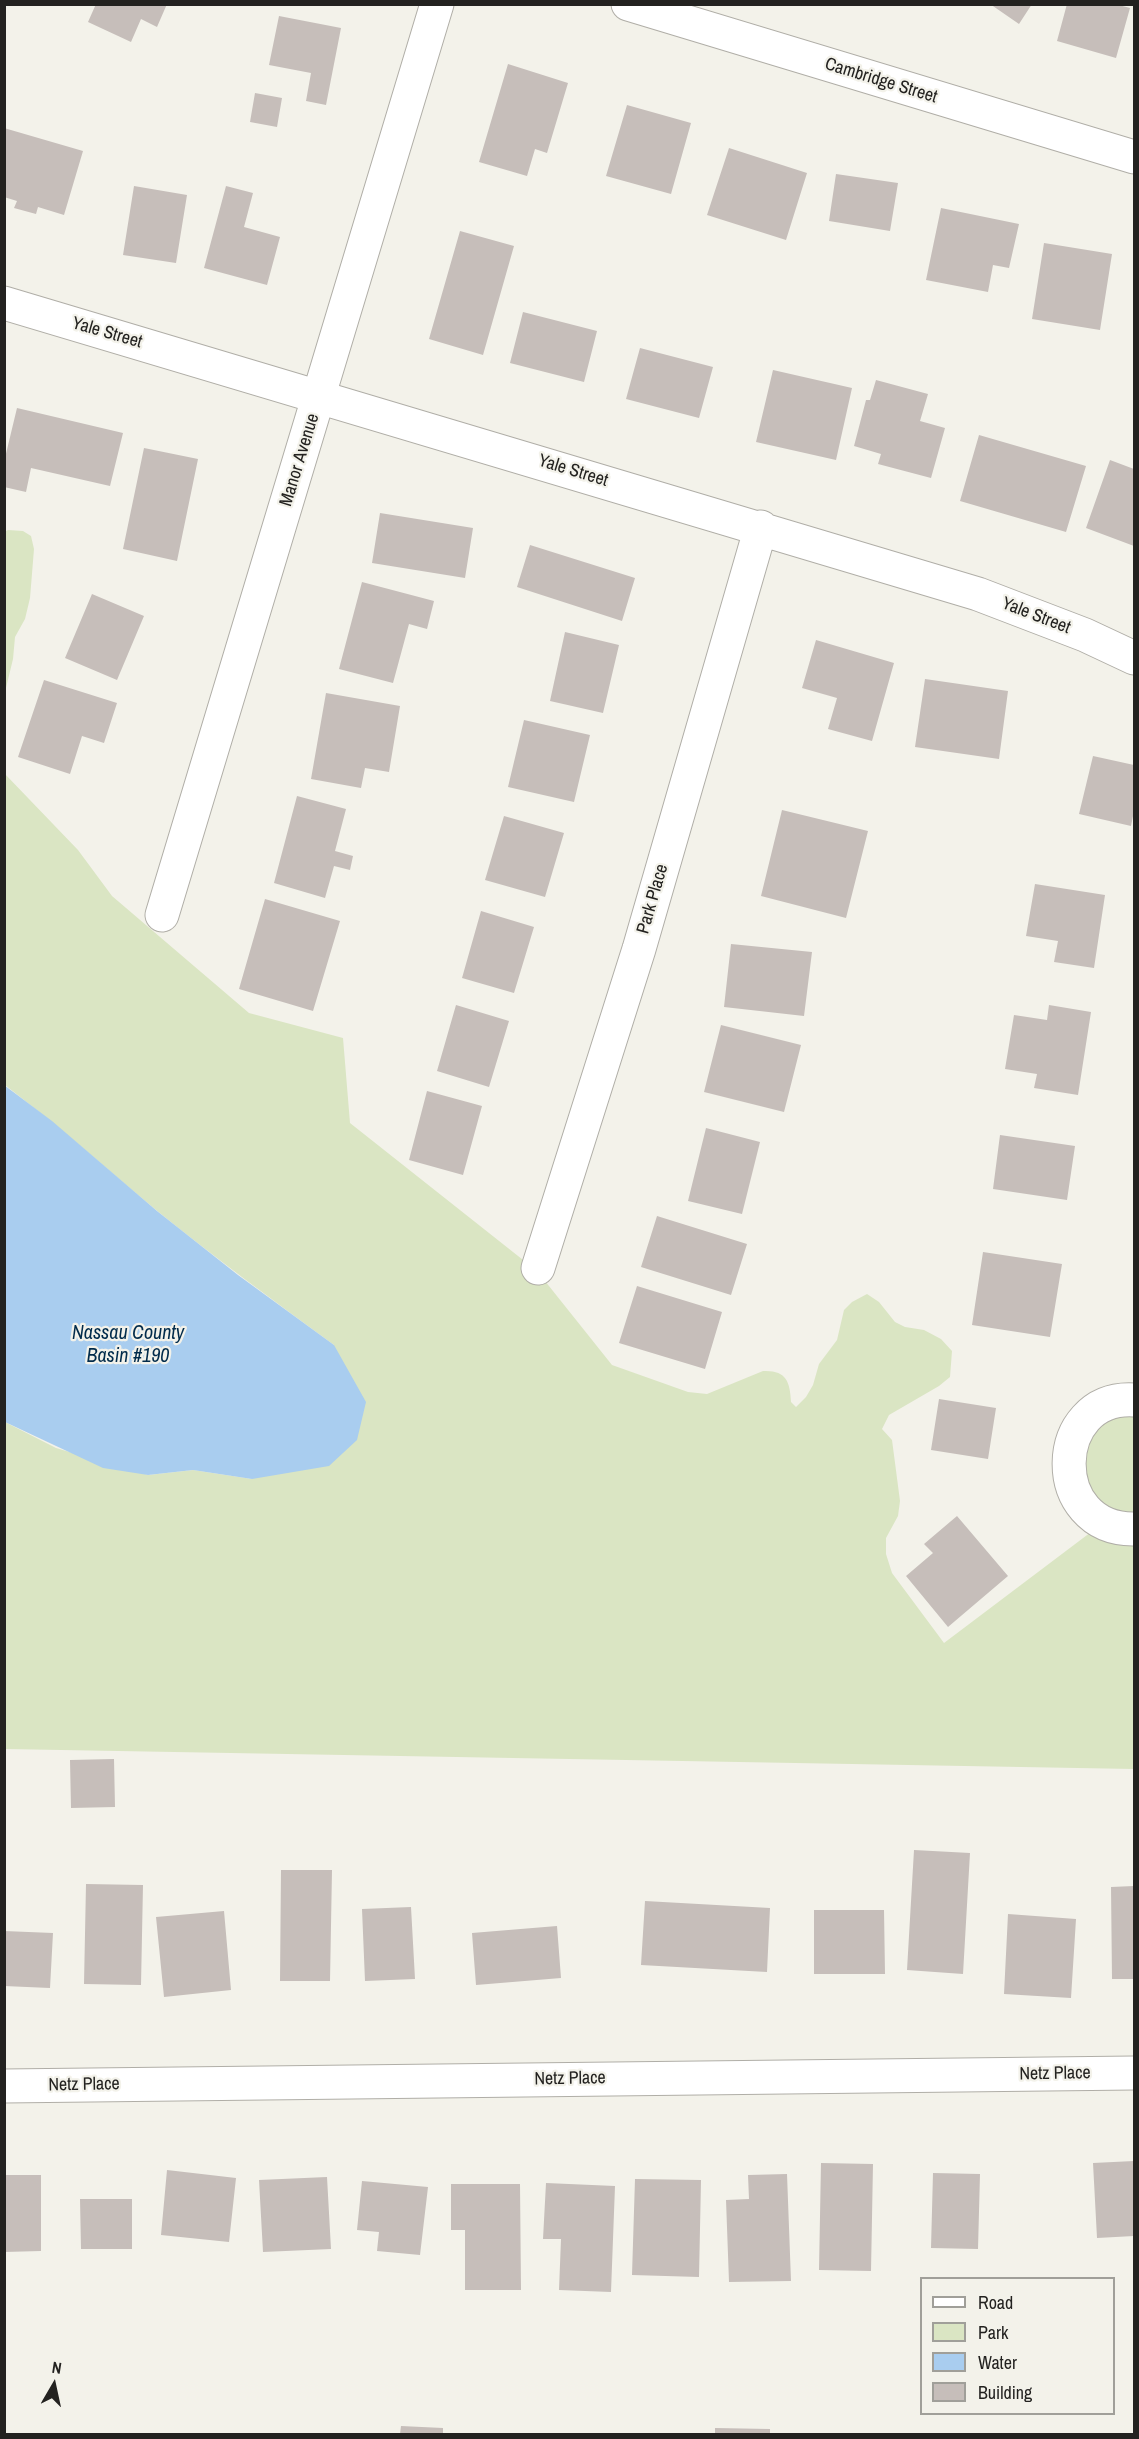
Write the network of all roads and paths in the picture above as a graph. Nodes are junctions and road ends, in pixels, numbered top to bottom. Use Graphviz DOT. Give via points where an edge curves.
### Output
graph roads {
  1 [pos="436,4"];
  2 [pos="628,4"];
  3 [pos="1134,157"];
  4 [pos="4,303"];
  5 [pos="319,395"];
  6 [pos="761,527"];
  7 [pos="1134,658"];
  8 [pos="162,915"];
  9 [pos="538,1268"];
  10 [pos="1134,1400"];
  11 [pos="1134,1529"];
  12 [pos="1134,2073"];
  13 [pos="4,2086"];
  1 -- 5 [label="street, Manor Avenue"];
  2 -- 3 [label="street, Cambridge Street"];
  4 -- 5 [label="street, Yale Street"];
  5 -- 6 [label="street, Yale Street"];
  5 -- 8 [label="street, Manor Avenue"];
  6 -- 7 [label="street, Yale Street" via="978,594"];
  6 -- 9 [label="street, Park Place" via="639,949"];
  10 -- 11 [label="street" via="1107,1405 1090,1415 1069,1449 1068,1471 1073,1492 1086,1509 1103,1522"];
  12 -- 13 [label="street, Netz Place"];
}
